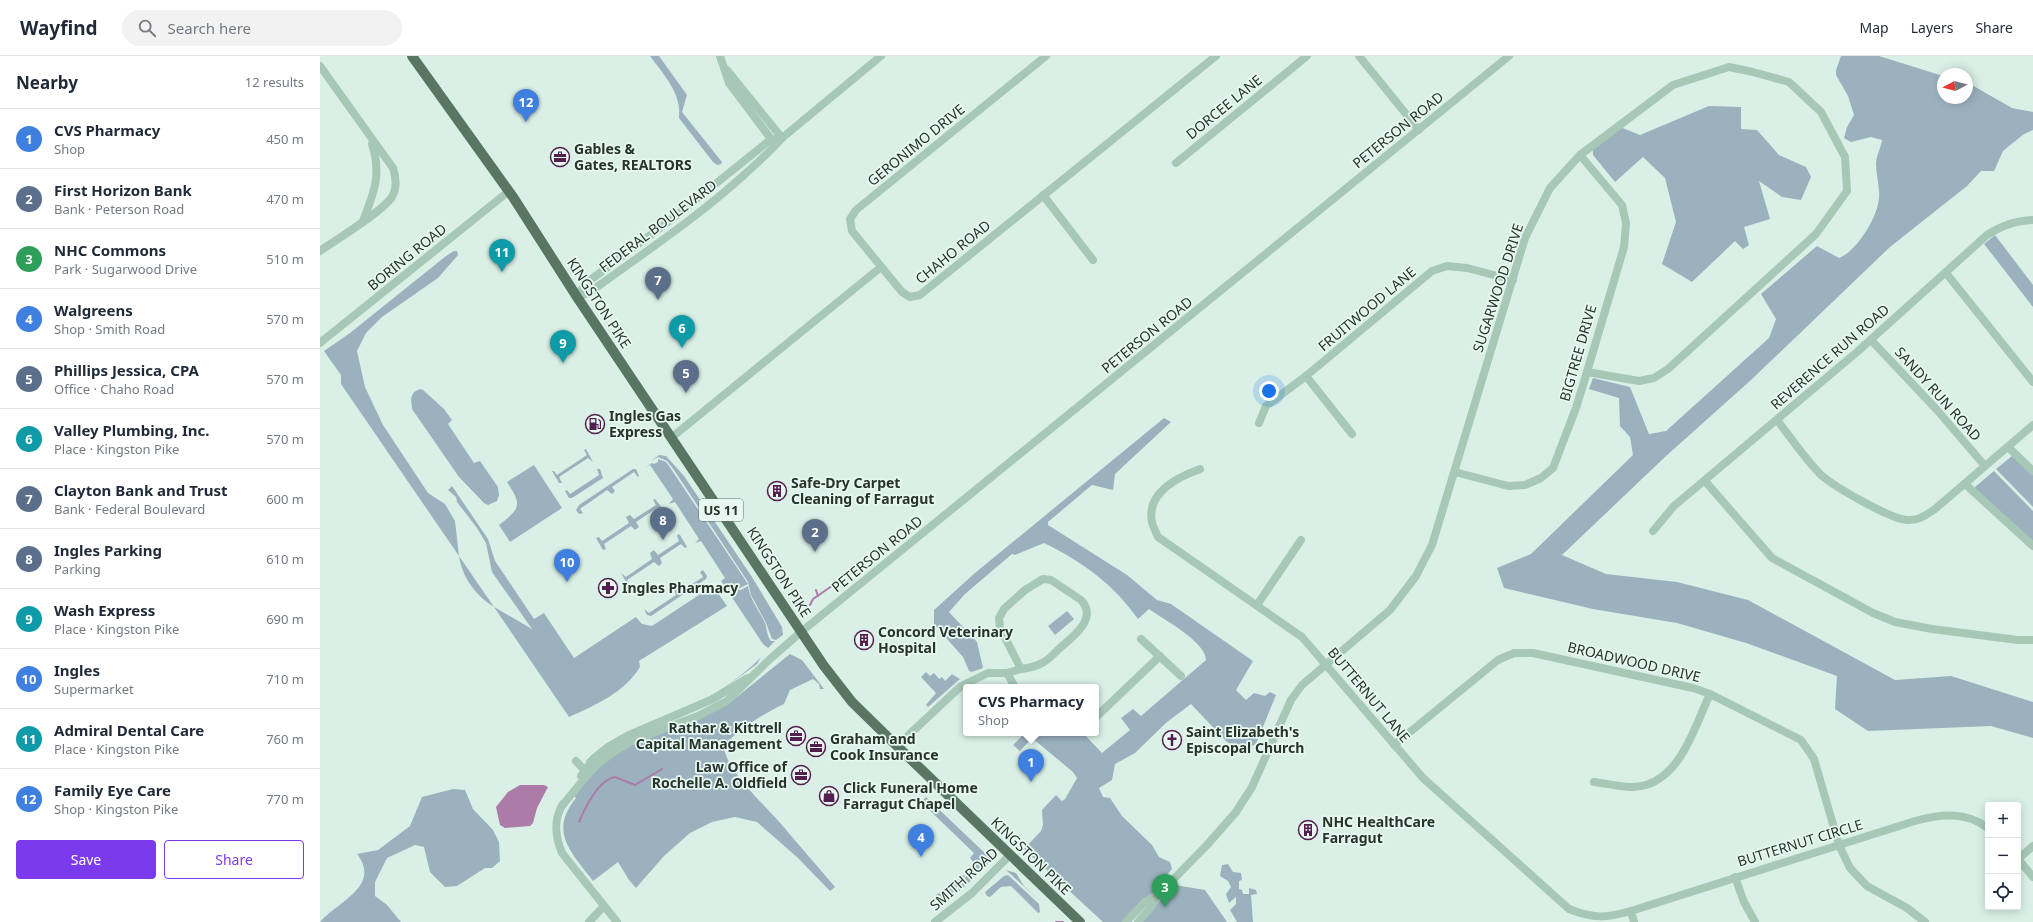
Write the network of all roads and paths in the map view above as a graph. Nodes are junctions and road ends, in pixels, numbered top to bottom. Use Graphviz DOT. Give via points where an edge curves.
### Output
graph roads {
  1 [pos="412,56"];
  2 [pos="720,56"];
  3 [pos="882,56"];
  4 [pos="1046,56"];
  5 [pos="1307,56"];
  6 [pos="1509,56"];
  7 [pos="1214,57"];
  8 [pos="1360,57"];
  9 [pos="320,66"];
  10 [pos="757,114"];
  11 [pos="1419,130"];
  12 [pos="370,136"];
  13 [pos="782,138"];
  14 [pos="774,142"];
  15 [pos="1580,155"];
  16 [pos="1176,163"];
  17 [pos="509,191"];
  18 [pos="1043,195"];
  19 [pos="2033,220"];
  20 [pos="362,222"];
  21 [pos="320,251"];
  22 [pos="1093,260"];
  23 [pos="881,267"];
  24 [pos="1946,273"];
  25 [pos="1513,280"];
  26 [pos="577,297"];
  27 [pos="1871,340"];
  28 [pos="320,343"];
  29 [pos="1586,372"];
  30 [pos="1306,376"];
  31 [pos="2033,382"];
  32 [pos="1777,420"];
  33 [pos="1259,423"];
  34 [pos="2033,425"];
  35 [pos="1352,434"];
  36 [pos="671,438"];
  37 [pos="2008,447"];
  38 [pos="1985,466"];
  39 [pos="1200,469"];
  40 [pos="2033,471"];
  41 [pos="1455,472"];
  42 [pos="1705,481"];
  43 [pos="1965,484"];
  44 [pos="1653,531"];
  45 [pos="1301,540"];
  46 [pos="2033,546"];
  47 [pos="1257,605"];
  48 [pos="801,632"];
  49 [pos="1141,639"];
  50 [pos="2033,640"];
  51 [pos="1160,656"];
  52 [pos="1327,664"];
  53 [pos="1021,669"];
  54 [pos="1006,673"];
  55 [pos="1181,676"];
  56 [pos="965,684"];
  57 [pos="1013,684"];
  58 [pos="963,685"];
  59 [pos="1710,694"];
  60 [pos="1099,714"];
  61 [pos="1394,745"];
  62 [pos="897,746"];
  63 [pos="576,761"];
  64 [pos="587,772"];
  65 [pos="1594,782"];
  66 [pos="1985,826"];
  67 [pos="1839,845"];
  68 [pos="2033,846"];
  69 [pos="1010,855"];
  70 [pos="2021,856"];
  71 [pos="2021,863"];
  72 [pos="1735,877"];
  73 [pos="2033,877"];
  74 [pos="604,906"];
  75 [pos="1631,911"];
  76 [pos="1141,912"];
  77 [pos="589,922"];
  78 [pos="617,922"];
  79 [pos="935,922"];
  80 [pos="1080,922"];
  81 [pos="1126,922"];
  82 [pos="1138,922"];
  83 [pos="1634,922"];
  84 [pos="1755,922"];
  85 [pos="1925,922"];
  1 -- 17 [label="main road, KINGSTON PIKE / US 11"];
  2 -- 10 [label="street" via="725,68"];
  3 -- 13 [label="street, FEDERAL BOULEVARD"];
  4 -- 23 [label="street, GERONIMO DRIVE" via="856,210 850,219 852,231"];
  5 -- 16 [label="street, DORCEE LANE"];
  6 -- 11 [label="street, PETERSON ROAD"];
  7 -- 18 [label="street, CHAHO ROAD"];
  8 -- 11 [label="street"];
  9 -- 12 [label="street"];
  10 -- 13 [label="street"];
  10 -- 14 [label="street"];
  11 -- 48 [label="street, PETERSON ROAD"];
  12 -- 20 [label="street" via="378,160 377,178"];
  12 -- 20 [label="street" via="393,168 396,183 391,198"];
  13 -- 14 [label="street, FEDERAL BOULEVARD"];
  14 -- 26 [label="street, FEDERAL BOULEVARD" via="585,284"];
  14 -- 26 [label="street, FEDERAL BOULEVARD" via="732,186 690,220 590,292"];
  15 -- 25 [label="street, SUGARWOOD DRIVE" via="1550,188 1525,238"];
  15 -- 29 [label="street, BIGTREE DRIVE" via="1622,204 1626,223 1624,247"];
  15 -- 29 [label="street, SUGARWOOD DRIVE" via="1673,85 1729,67 1789,82 1821,112 1845,157 1847,191 1816,234 1680,358 1654,378 1639,382"];
  17 -- 26 [label="main road, KINGSTON PIKE / US 11"];
  17 -- 28 [label="street, BORING ROAD"];
  18 -- 22 [label="street"];
  18 -- 23 [label="street, CHAHO ROAD" via="920,295 910,297 902,292"];
  19 -- 24 [label="street, REVERENCE RUN ROAD" via="2002,225 1987,235"];
  20 -- 21 [label="street"];
  23 -- 36 [label="street"];
  24 -- 27 [label="street, REVERENCE RUN ROAD"];
  24 -- 31 [label="street"];
  25 -- 30 [label="street, FRUITWOOD LANE" via="1467,268 1447,266 1432,271"];
  25 -- 41 [label="street, SUGARWOOD DRIVE"];
  26 -- 36 [label="main road, KINGSTON PIKE / US 11"];
  27 -- 32 [label="street, REVERENCE RUN ROAD"];
  27 -- 38 [label="street, SANDY RUN ROAD"];
  29 -- 41 [label="street, BIGTREE DRIVE" via="1576,408 1553,468 1541,478 1525,485 1508,486"];
  30 -- 33 [label="street, FRUITWOOD LANE" via="1266,406"];
  30 -- 35 [label="street"];
  32 -- 42 [label="street, REVERENCE RUN ROAD"];
  32 -- 43 [label="street" via="1821,475 1840,489 1896,518 1912,520 1926,516"];
  34 -- 37 [label="street"];
  36 -- 48 [label="main road, KINGSTON PIKE / US 11"];
  37 -- 38 [label="street"];
  37 -- 40 [label="street"];
  38 -- 43 [label="street"];
  39 -- 47 [label="street, BUTTERNUT LANE" via="1178,477 1159,494 1151,508 1152,523 1158,537"];
  41 -- 52 [label="street, SUGARWOOD DRIVE" via="1432,545 1416,576 1390,610"];
  42 -- 44 [label="street, REVERENCE RUN ROAD" via="1674,506"];
  42 -- 50 [label="street" via="1772,558 1873,613 1917,627"];
  43 -- 46 [label="street"];
  45 -- 47 [label="street"];
  47 -- 52 [label="street, BUTTERNUT LANE" via="1302,637"];
  48 -- 62 [label="main road, KINGSTON PIKE / US 11" via="852,702"];
  48 -- 64 [label="street, PETERSON ROAD" via="727,701 698,716 663,725 631,741"];
  49 -- 51 [label="street"];
  51 -- 55 [label="street"];
  51 -- 60 [label="street"];
  52 -- 61 [label="street, BUTTERNUT LANE"];
  52 -- 76 [label="street, SUGARWOOD DRIVE" via="1302,685 1291,700 1252,786 1236,812"];
  53 -- 53 [label="street" via="1044,662 1085,624 1087,614 1084,603 1051,580 1043,579 1030,586 1004,609 999,618 1000,628"];
  53 -- 54 [label="street"];
  54 -- 56 [label="street" via="988,673"];
  54 -- 57 [label="street"];
  58 -- 62 [label="street"];
  59 -- 61 [label="street, BROADWOOD DRIVE" via="1541,654 1514,653 1498,660"];
  59 -- 65 [label="street" via="1678,762 1665,776 1645,786"];
  59 -- 67 [label="street, BROADWOOD DRIVE" via="1801,740 1814,759"];
  61 -- 75 [label="street, BUTTERNUT LANE" via="1446,800 1569,909 1586,916 1606,918"];
  62 -- 69 [label="main road, KINGSTON PIKE / US 11"];
  63 -- 64 [label="street"];
  64 -- 74 [label="street, PETERSON ROAD" via="561,807 556,823 557,841 562,853"];
  66 -- 67 [label="street, BUTTERNUT CIRCLE" via="1958,815 1937,815"];
  67 -- 72 [label="street, BUTTERNUT CIRCLE"];
  67 -- 85 [label="street, BROADWOOD DRIVE" via="1850,868 1867,886 1907,908"];
  68 -- 70 [label="street"];
  69 -- 79 [label="street, SMITH ROAD" via="972,892"];
  69 -- 80 [label="main road, KINGSTON PIKE / US 11"];
  71 -- 73 [label="street"];
  72 -- 75 [label="street, BUTTERNUT CIRCLE"];
  72 -- 84 [label="street"];
  74 -- 77 [label="street"];
  74 -- 78 [label="street"];
  75 -- 83 [label="street"];
  76 -- 81 [label="street, SUGARWOOD DRIVE"];
  76 -- 82 [label="street, SUGARWOOD DRIVE"];
}
